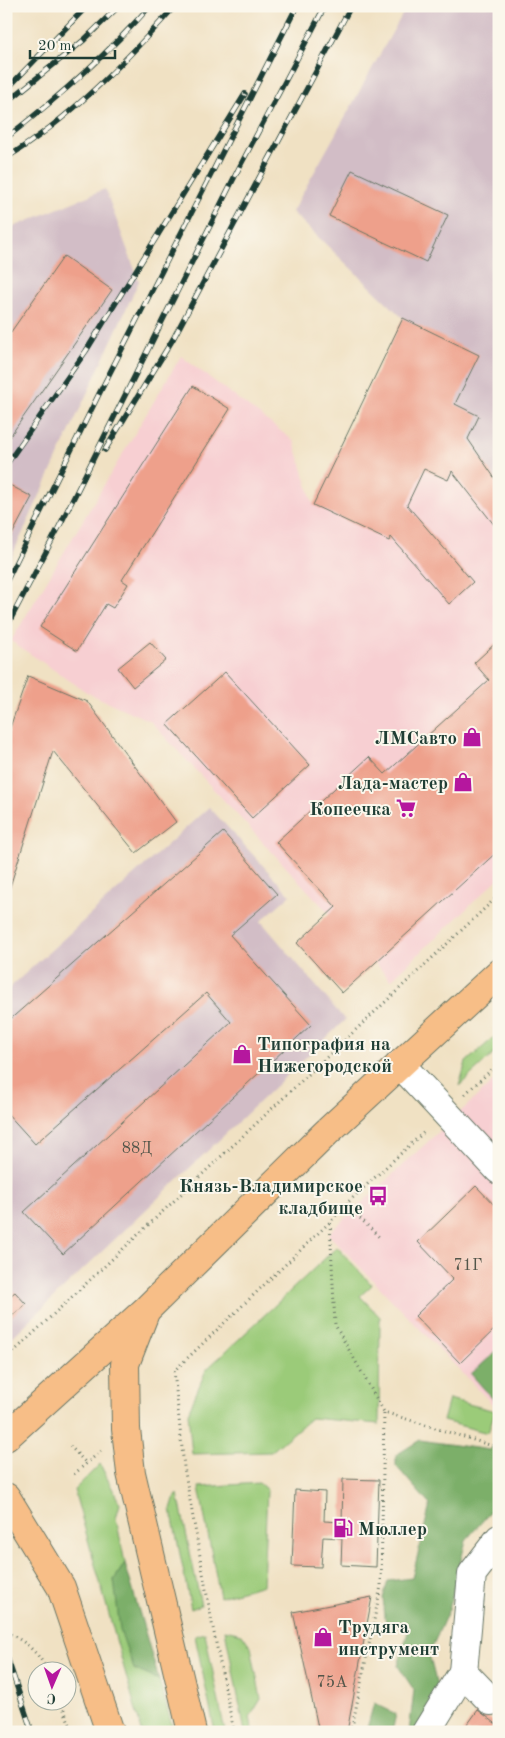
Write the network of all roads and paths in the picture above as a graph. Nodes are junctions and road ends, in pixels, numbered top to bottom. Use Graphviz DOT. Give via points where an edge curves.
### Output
graph roads {
  1 [pos="499,895"];
  2 [pos="499,973"];
  3 [pos="499,1063"];
  4 [pos="400,1064"];
  5 [pos="445,1112"];
  6 [pos="499,1170"];
  7 [pos="346,1204"];
  8 [pos="330,1222"];
  9 [pos="379,1237"];
  10 [pos="147,1309"];
  11 [pos="6,1359"];
  12 [pos="384,1412"];
  13 [pos="6,1437"];
  14 [pos="70,1446"];
  15 [pos="103,1448"];
  16 [pos="499,1448"];
  17 [pos="86,1463"];
  18 [pos="74,1474"];
  19 [pos="6,1497"];
  20 [pos="499,1539"];
  21 [pos="6,1632"];
  22 [pos="43,1660"];
  23 [pos="463,1672"];
  24 [pos="491,1701"];
  25 [pos="64,1710"];
  26 [pos="73,1732"];
  27 [pos="110,1732"];
  28 [pos="192,1732"];
  29 [pos="234,1732"];
  30 [pos="350,1732"];
  31 [pos="426,1732"];
  1 -- 11 [label="path"];
  2 -- 4 [label="main road"];
  3 -- 5 [label="path"];
  4 -- 5 [label="lane"];
  4 -- 10 [label="main road"];
  5 -- 6 [label="lane"];
  5 -- 7 [label="path"];
  7 -- 8 [label="path"];
  7 -- 9 [label="path"];
  8 -- 12 [label="path" via="335,1325"];
  8 -- 29 [label="path" via="174,1371 184,1467"];
  10 -- 13 [label="main road"];
  10 -- 28 [label="main road" via="125,1364 126,1429 132,1473"];
  12 -- 16 [label="path"];
  12 -- 30 [label="path" via="381,1586"];
  14 -- 17 [label="path"];
  15 -- 17 [label="path"];
  17 -- 18 [label="path"];
  19 -- 27 [label="main road" via="61,1587"];
  20 -- 23 [label="lane" via="472,1574"];
  21 -- 22 [label="path" via="21,1639"];
  23 -- 24 [label="lane"];
  23 -- 31 [label="lane"];
  25 -- 26 [label="path"];
}
